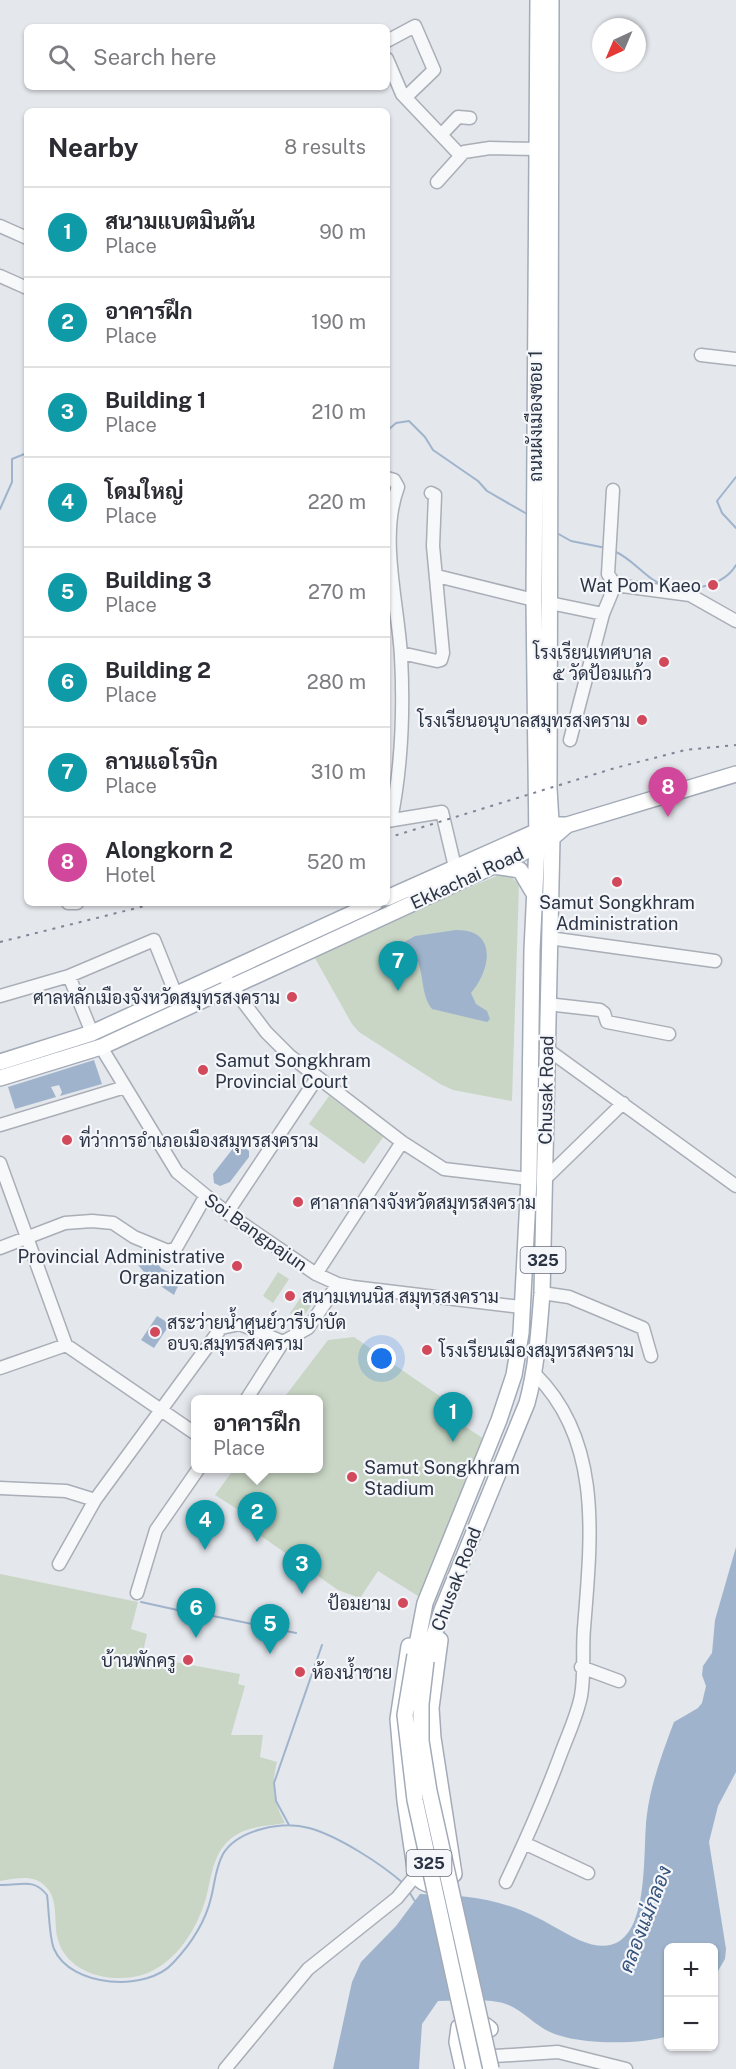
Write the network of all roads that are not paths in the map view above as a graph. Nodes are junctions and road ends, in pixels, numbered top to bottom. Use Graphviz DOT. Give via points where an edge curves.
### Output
graph roads {
  1 [pos="538,0"];
  2 [pos="551,0"];
  3 [pos="390,39"];
  4 [pos="390,65"];
  5 [pos="406,97"];
  6 [pos="470,118"];
  7 [pos="441,135"];
  8 [pos="537,148"];
  9 [pos="460,156"];
  10 [pos="436,182"];
  11 [pos="0,226"];
  12 [pos="24,237"];
  13 [pos="0,276"];
  14 [pos="24,287"];
  15 [pos="701,355"];
  16 [pos="736,359"];
  17 [pos="390,479"];
  18 [pos="614,490"];
  19 [pos="432,493"];
  20 [pos="437,576"];
  21 [pos="615,585"];
  22 [pos="534,600"];
  23 [pos="550,603"];
  24 [pos="603,614"];
  25 [pos="736,621"];
  26 [pos="401,653"];
  27 [pos="570,740"];
  28 [pos="542,769"];
  29 [pos="736,774"];
  30 [pos="390,817"];
  31 [pos="390,821"];
  32 [pos="557,829"];
  33 [pos="536,838"];
  34 [pos="492,866"];
  35 [pos="455,867"];
  36 [pos="534,895"];
  37 [pos="390,897"];
  38 [pos="368,906"];
  39 [pos="549,945"];
  40 [pos="532,950"];
  41 [pos="715,961"];
  42 [pos="223,973"];
  43 [pos="69,976"];
  44 [pos="230,988"];
  45 [pos="176,995"];
  46 [pos="0,996"];
  47 [pos="547,1004"];
  48 [pos="92,1033"];
  49 [pos="669,1034"];
  50 [pos="101,1047"];
  51 [pos="547,1049"];
  52 [pos="0,1062"];
  53 [pos="0,1078"];
  54 [pos="317,1078"];
  55 [pos="125,1087"];
  56 [pos="623,1103"];
  57 [pos="0,1125"];
  58 [pos="402,1142"];
  59 [pos="0,1163"];
  60 [pos="529,1179"];
  61 [pos="544,1180"];
  62 [pos="4,1186"];
  63 [pos="736,1186"];
  64 [pos="205,1197"];
  65 [pos="227,1214"];
  66 [pos="27,1238"];
  67 [pos="0,1248"];
  68 [pos="316,1274"];
  69 [pos="338,1284"];
  70 [pos="542,1293"];
  71 [pos="521,1308"];
  72 [pos="283,1342"];
  73 [pos="66,1345"];
  74 [pos="651,1356"];
  75 [pos="0,1368"];
  76 [pos="535,1374"];
  77 [pos="249,1395"];
  78 [pos="161,1410"];
  79 [pos="191,1431"];
  80 [pos="196,1473"];
  81 [pos="0,1488"];
  82 [pos="95,1500"];
  83 [pos="59,1564"];
  84 [pos="137,1593"];
  85 [pos="425,1604"];
  86 [pos="442,1610"];
  87 [pos="421,1658"];
  88 [pos="582,1667"];
  89 [pos="619,1681"];
  90 [pos="524,1843"];
  91 [pos="588,1873"];
  92 [pos="413,1878"];
  93 [pos="506,1882"];
  94 [pos="495,2065"];
  95 [pos="225,2069"];
  96 [pos="463,2069"];
  97 [pos="474,2069"];
  98 [pos="626,2069"];
  1 -- 8 [label="main road, ถนนผังเมืองซอย 1"];
  2 -- 23 [label="main road, ถนนผังเมืองซอย 1"];
  3 -- 5 [label="street" via="415,26 434,70"];
  4 -- 5 [label="street"];
  5 -- 7 [label="street"];
  6 -- 7 [label="street" via="458,117"];
  7 -- 9 [label="street"];
  8 -- 9 [label="street" via="475,149"];
  8 -- 22 [label="main road, ถนนผังเมืองซอย 1"];
  9 -- 10 [label="street"];
  11 -- 12 [label="street"];
  13 -- 14 [label="street"];
  15 -- 16 [label="street"];
  17 -- 26 [label="street" via="398,487 392,505 392,568"];
  18 -- 21 [label="street" via="608,574"];
  19 -- 20 [label="street"];
  20 -- 22 [label="street"];
  20 -- 26 [label="street" via="441,660"];
  21 -- 24 [label="street"];
  21 -- 25 [label="street" via="690,595"];
  22 -- 28 [label="main road, ถนนผังเมืองซอย 1"];
  23 -- 24 [label="street"];
  23 -- 28 [label="main road, ถนนผังเมืองซอย 1"];
  24 -- 27 [label="street"];
  26 -- 30 [label="street" via="404,730"];
  28 -- 32 [label="main road, ถนนผังเมืองซอย 1"];
  28 -- 33 [label="main road, ถนนผังเมืองซอย 1"];
  29 -- 32 [label="main road"];
  31 -- 35 [label="street" via="442,812"];
  32 -- 33 [label="main road"];
  32 -- 39 [label="main road, Chusak Road / 325"];
  33 -- 34 [label="main road, Ekkachai Road"];
  33 -- 35 [label="main road, Ekkachai Road"];
  33 -- 36 [label="main road, Chusak Road / 325"];
  34 -- 36 [label="main road" via="520,870"];
  34 -- 44 [label="main road, Ekkachai Road"];
  35 -- 37 [label="main road, Ekkachai Road"];
  36 -- 40 [label="main road, Chusak Road / 325"];
  38 -- 42 [label="main road"];
  39 -- 40 [label="main road"];
  39 -- 41 [label="street"];
  39 -- 47 [label="main road, Chusak Road / 325"];
  40 -- 60 [label="main road, Chusak Road / 325"];
  42 -- 44 [label="street"];
  42 -- 45 [label="main road"];
  43 -- 45 [label="street" via="154,940"];
  43 -- 46 [label="street"];
  43 -- 48 [label="street"];
  44 -- 50 [label="main road, Ekkachai Road"];
  44 -- 54 [label="street" via="266,1032"];
  45 -- 48 [label="main road"];
  47 -- 49 [label="street" via="600,1010 607,1022"];
  47 -- 51 [label="main road, Chusak Road / 325"];
  48 -- 52 [label="main road"];
  50 -- 53 [label="main road, Ekkachai Road"];
  50 -- 55 [label="street, Soi Bangpajun"];
  51 -- 56 [label="street"];
  51 -- 61 [label="main road, Chusak Road / 325"];
  54 -- 58 [label="street"];
  54 -- 65 [label="street"];
  55 -- 57 [label="street"];
  55 -- 64 [label="street, Soi Bangpajun" via="177,1172"];
  56 -- 61 [label="street"];
  56 -- 63 [label="street"];
  58 -- 60 [label="street" via="446,1170"];
  58 -- 68 [label="street"];
  59 -- 62 [label="street"];
  60 -- 71 [label="main road, Chusak Road / 325"];
  61 -- 70 [label="main road, Chusak Road / 325"];
  62 -- 66 [label="street"];
  64 -- 65 [label="street, Soi Bangpajun"];
  64 -- 66 [label="street" via="176,1248 168,1251 113,1223 65,1223"];
  65 -- 68 [label="street, Soi Bangpajun"];
  66 -- 67 [label="street"];
  66 -- 73 [label="street"];
  68 -- 69 [label="street, Soi Bangpajun"];
  69 -- 71 [label="street, Soi Bangpajun"];
  69 -- 72 [label="street" via="308,1328"];
  70 -- 74 [label="street" via="569,1297 643,1328"];
  70 -- 76 [label="main road, Chusak Road / 325"];
  71 -- 85 [label="main road, Chusak Road / 325" via="514,1375"];
  72 -- 77 [label="street"];
  72 -- 78 [label="street" via="240,1324 221,1328"];
  73 -- 75 [label="street"];
  73 -- 78 [label="street"];
  76 -- 86 [label="main road, Chusak Road / 325"];
  76 -- 88 [label="street" via="553,1392 574,1429 586,1472 590,1517"];
  78 -- 79 [label="street"];
  78 -- 82 [label="street"];
  80 -- 84 [label="street" via="156,1530"];
  81 -- 82 [label="street" via="66,1491"];
  82 -- 83 [label="street"];
  85 -- 87 [label="main road, Chusak Road / 325"];
  85 -- 92 [label="main road" via="410,1645 398,1719"];
  86 -- 87 [label="main road, Chusak Road / 325"];
  86 -- 92 [label="main road" via="431,1708 454,1874 442,1884 429,1885"];
  87 -- 94 [label="main road, Chusak Road / 325, bridge" via="421,1741 429,1791"];
  87 -- 97 [label="main road, Chusak Road / 325, bridge" via="405,1715 415,1800"];
  88 -- 89 [label="street"];
  88 -- 90 [label="street" via="581,1695"];
  90 -- 91 [label="street"];
  90 -- 93 [label="street"];
  92 -- 95 [label="street" via="397,1898 308,1969"];
  94 -- 96 [label="main road" via="490,2030 482,2022 470,2020 459,2027 457,2042"];
  94 -- 98 [label="street" via="558,2052"];
}
